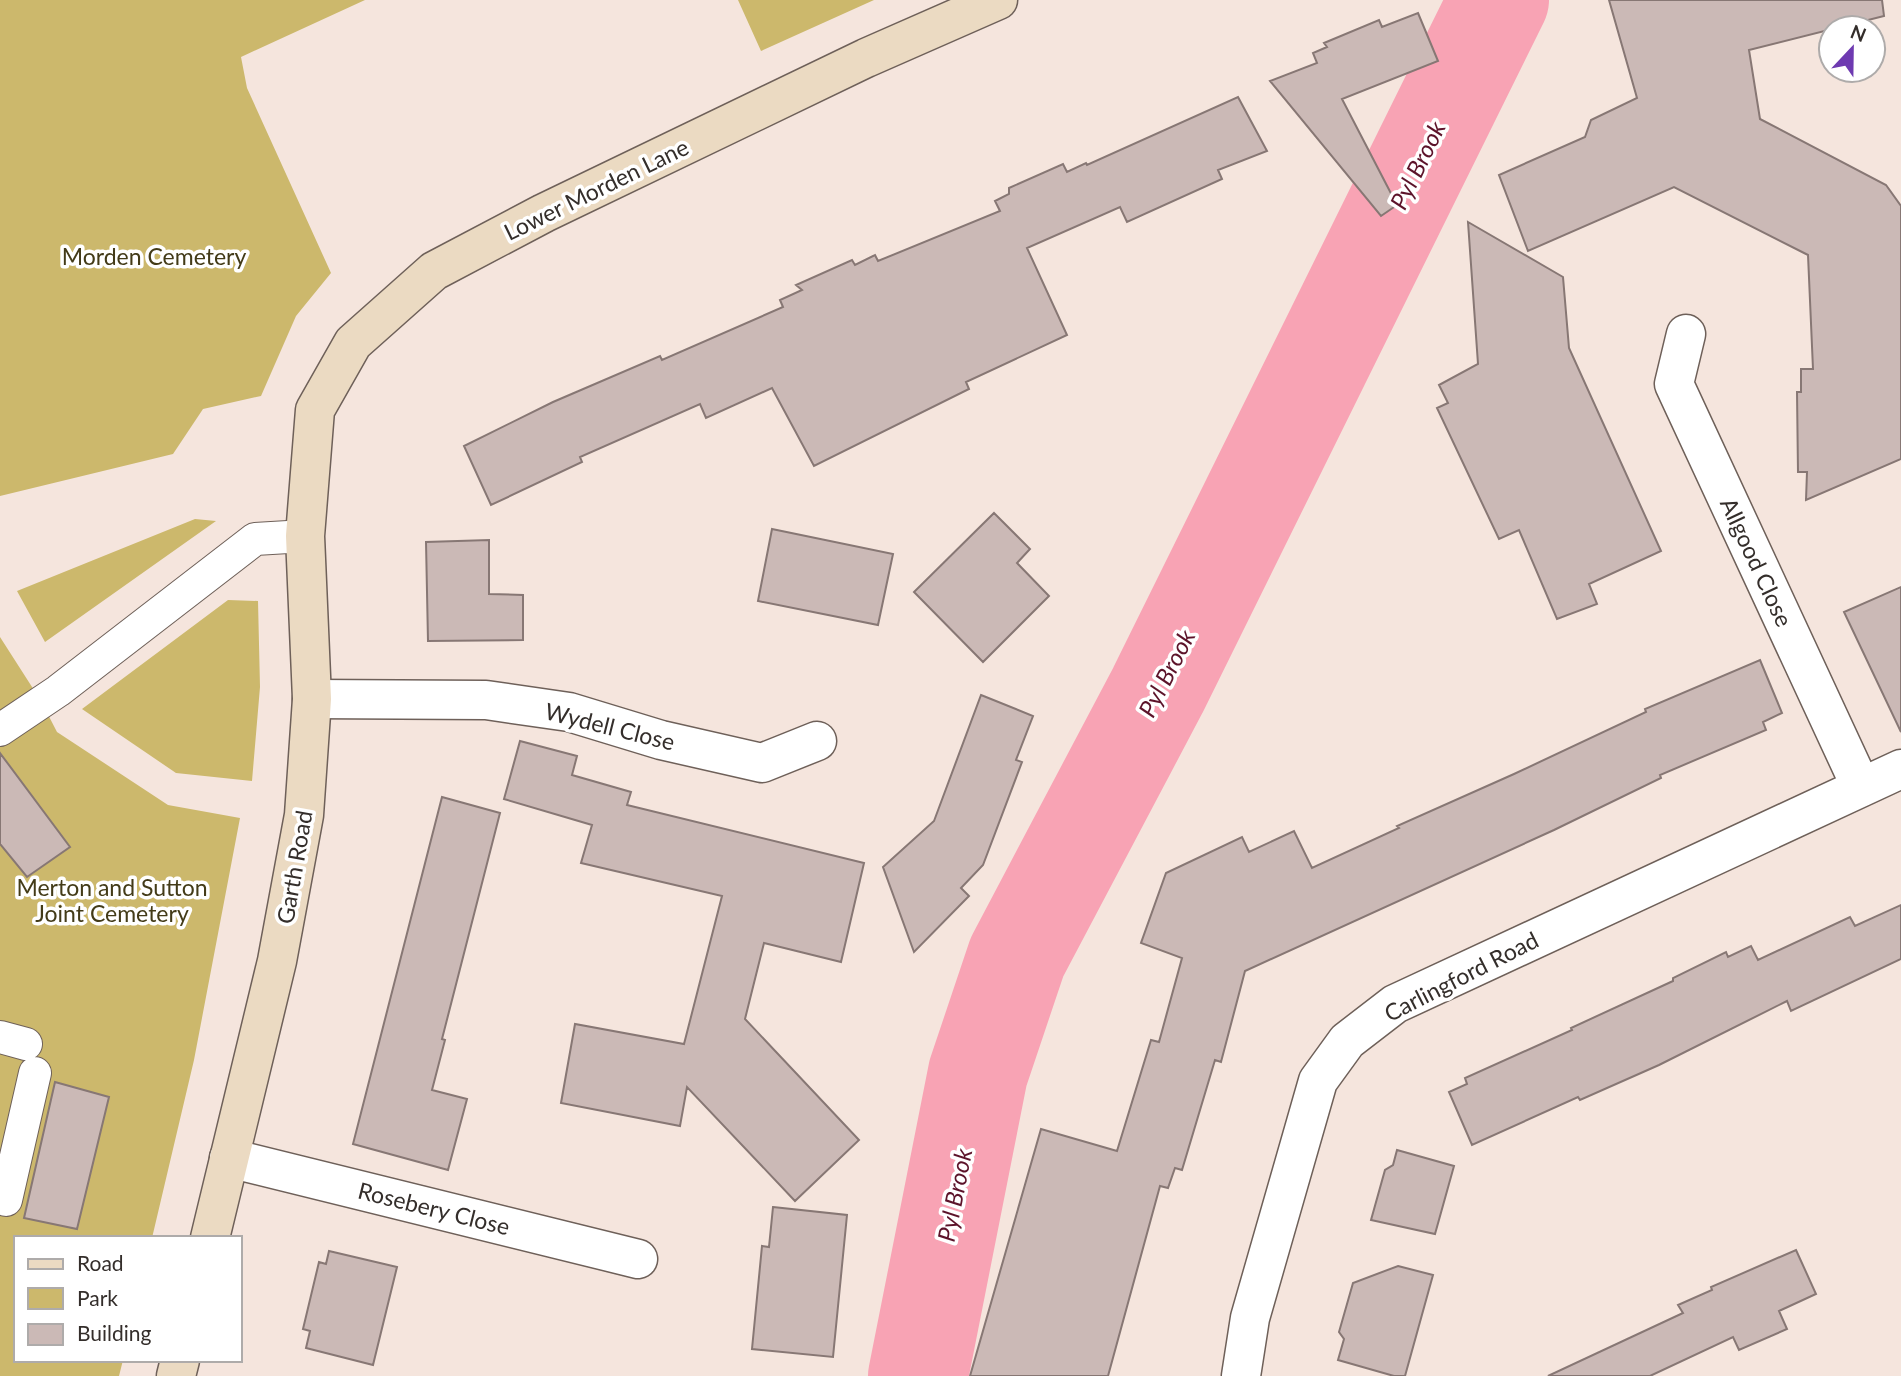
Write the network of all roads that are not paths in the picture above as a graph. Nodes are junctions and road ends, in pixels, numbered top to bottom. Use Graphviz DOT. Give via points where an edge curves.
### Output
graph roads {
  1 [pos="998,0"];
  2 [pos="1686,334"];
  3 [pos="307,488"];
  4 [pos="305,536"];
  5 [pos="312,699"];
  6 [pos="0,730"];
  7 [pos="817,741"];
  8 [pos="1901,769"];
  9 [pos="1861,787"];
  10 [pos="36,1073"];
  11 [pos="10,1139"];
  12 [pos="229,1158"];
  13 [pos="6,1199"];
  14 [pos="210,1236"];
  15 [pos="638,1259"];
  16 [pos="1241,1376"];
  1 -- 3 [label="street, Lower Morden Lane" via="544,213 434,271 353,343 314,410"];
  2 -- 9 [label="street, Allgood Close" via="1674,384"];
  3 -- 4 [label="street, Garth Road"];
  4 -- 5 [label="street, Garth Road"];
  4 -- 6 [label="lane" via="255,539 58,691"];
  5 -- 7 [label="street, Wydell Close" via="510,703 569,712 661,740 762,763"];
  5 -- 12 [label="street, Garth Road" via="304,815 276,961"];
  8 -- 9 [label="street, Carlingford Road"];
  9 -- 16 [label="street, Carlingford Road" via="1395,1004 1347,1041 1318,1081 1250,1318"];
  10 -- 11 [label="lane"];
  11 -- 13 [label="lane"];
  12 -- 14 [label="street, Garth Road"];
  12 -- 15 [label="street, Rosebery Close"];
}
